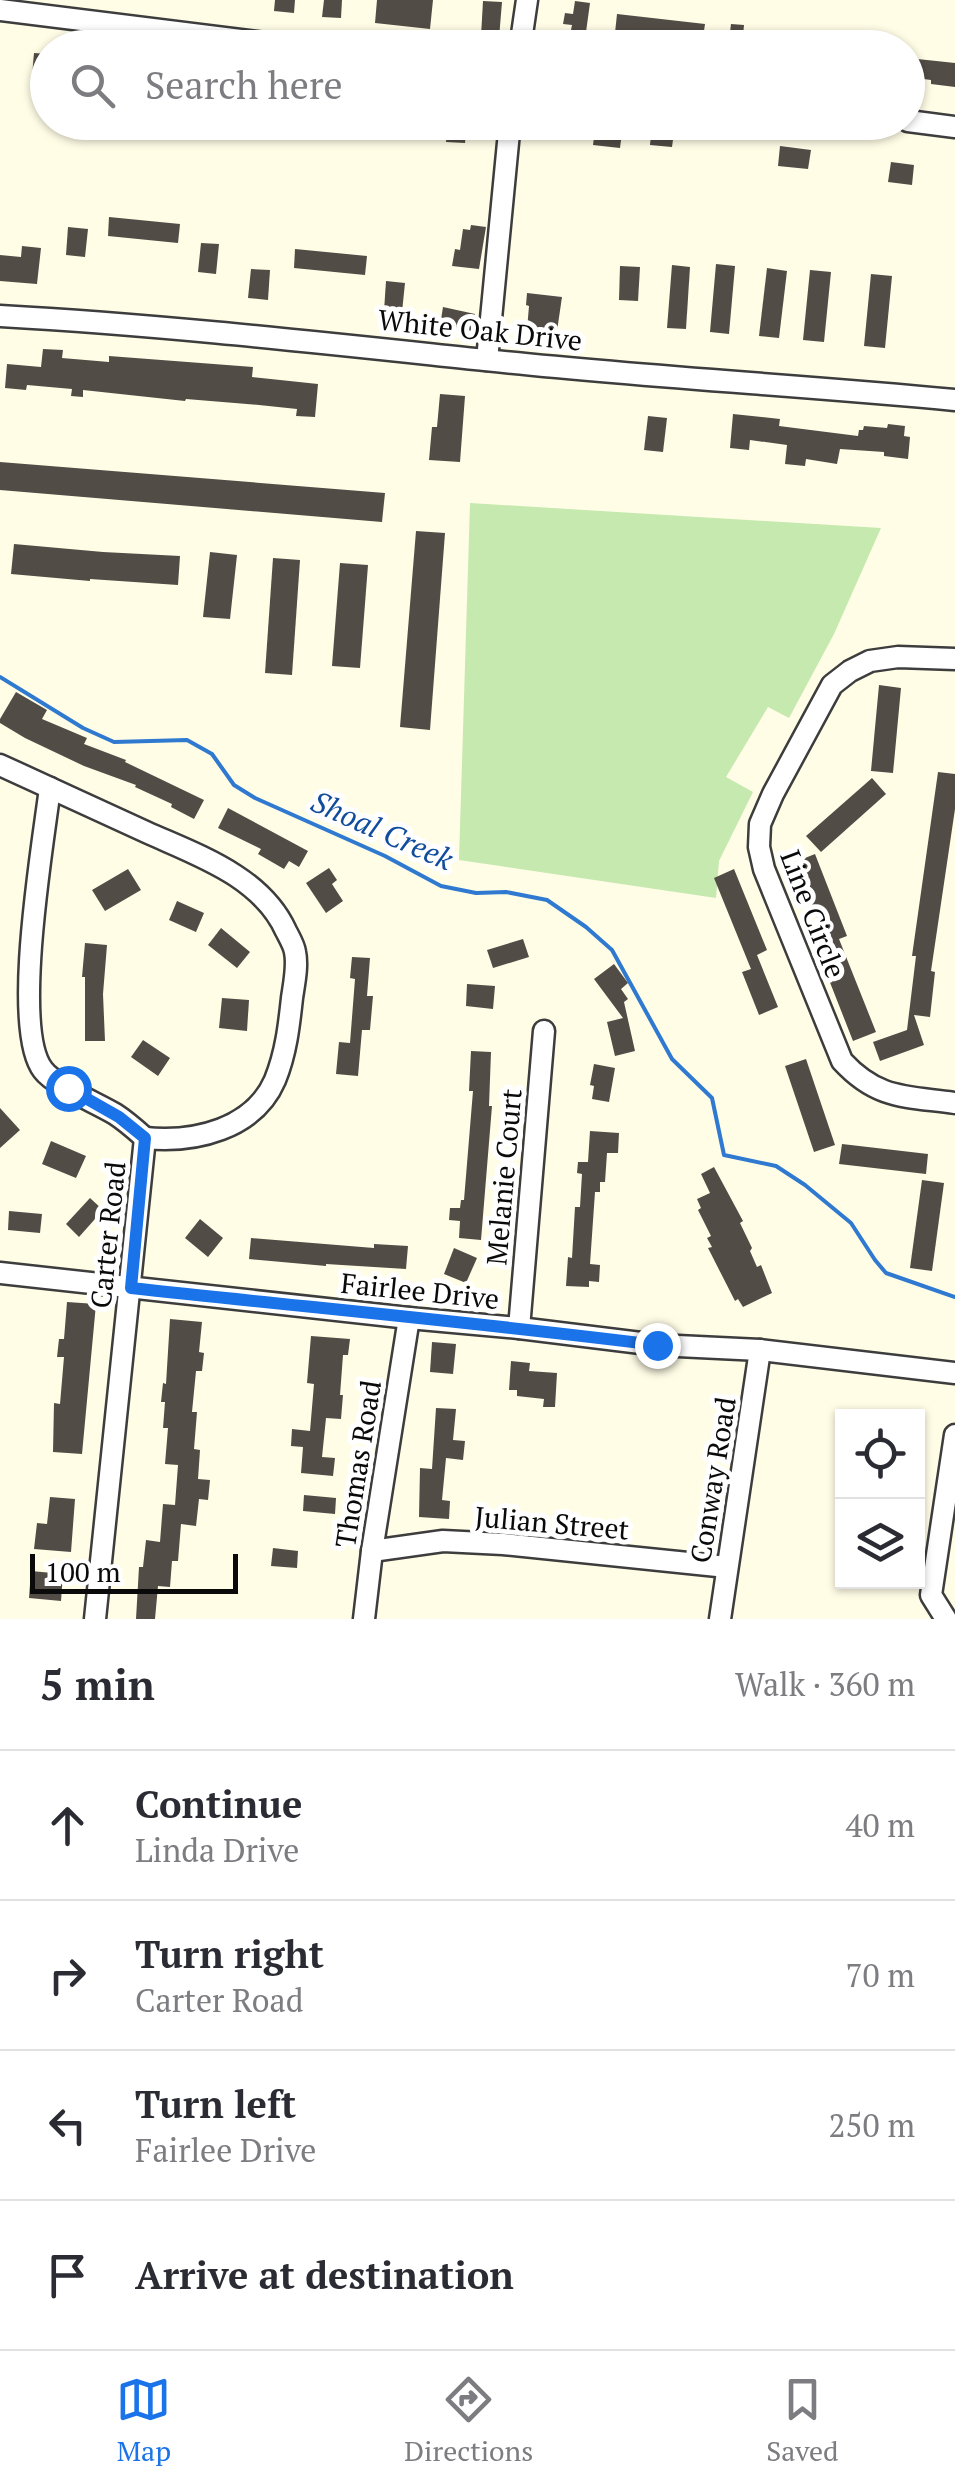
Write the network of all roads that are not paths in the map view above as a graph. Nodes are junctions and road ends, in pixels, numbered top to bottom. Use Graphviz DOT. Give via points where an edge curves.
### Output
graph roads {
  1 [pos="527,0"];
  2 [pos="0,10"];
  3 [pos="161,30"];
  4 [pos="523,30"];
  5 [pos="925,123"];
  6 [pos="955,127"];
  7 [pos="508,140"];
  8 [pos="0,316"];
  9 [pos="486,360"];
  10 [pos="955,400"];
  11 [pos="955,659"];
  12 [pos="0,765"];
  13 [pos="50,788"];
  14 [pos="544,1031"];
  15 [pos="955,1103"];
  16 [pos="145,1138"];
  17 [pos="0,1274"];
  18 [pos="131,1288"];
  19 [pos="409,1318"];
  20 [pos="519,1328"];
  21 [pos="760,1350"];
  22 [pos="955,1373"];
  23 [pos="955,1435"];
  24 [pos="372,1551"];
  25 [pos="727,1567"];
  26 [pos="96,1619"];
  27 [pos="364,1619"];
  28 [pos="720,1619"];
  29 [pos="946,1619"];
  1 -- 4 [label="street"];
  2 -- 3 [label="street"];
  5 -- 6 [label="street"];
  7 -- 9 [label="street"];
  8 -- 9 [label="street, White Oak Drive"];
  9 -- 10 [label="street, White Oak Drive"];
  11 -- 15 [label="street, Line Circle" via="870,662 832,684 773,794 759,847 842,1061 885,1094"];
  12 -- 13 [label="street, Carter Road"];
  13 -- 16 [label="street" via="31,946 32,1049 44,1072"];
  13 -- 16 [label="street, Carter Road" via="244,881 268,901 295,951 288,1039 268,1094 226,1128"];
  14 -- 20 [label="street, Melanie Court"];
  16 -- 18 [label="street, Carter Road"];
  17 -- 18 [label="street, Fairlee Drive"];
  18 -- 19 [label="street, Fairlee Drive"];
  18 -- 26 [label="street, Carter Road"];
  19 -- 20 [label="street, Fairlee Drive"];
  19 -- 24 [label="street, Thomas Road"];
  20 -- 21 [label="street, Fairlee Drive"];
  21 -- 22 [label="street, Fairlee Drive"];
  21 -- 25 [label="street, Conway Road"];
  23 -- 29 [label="street" via="931,1595"];
  24 -- 25 [label="street, Julian Street" via="443,1541"];
  24 -- 27 [label="street, Thomas Road"];
  25 -- 28 [label="street, Conway Road"];
}
